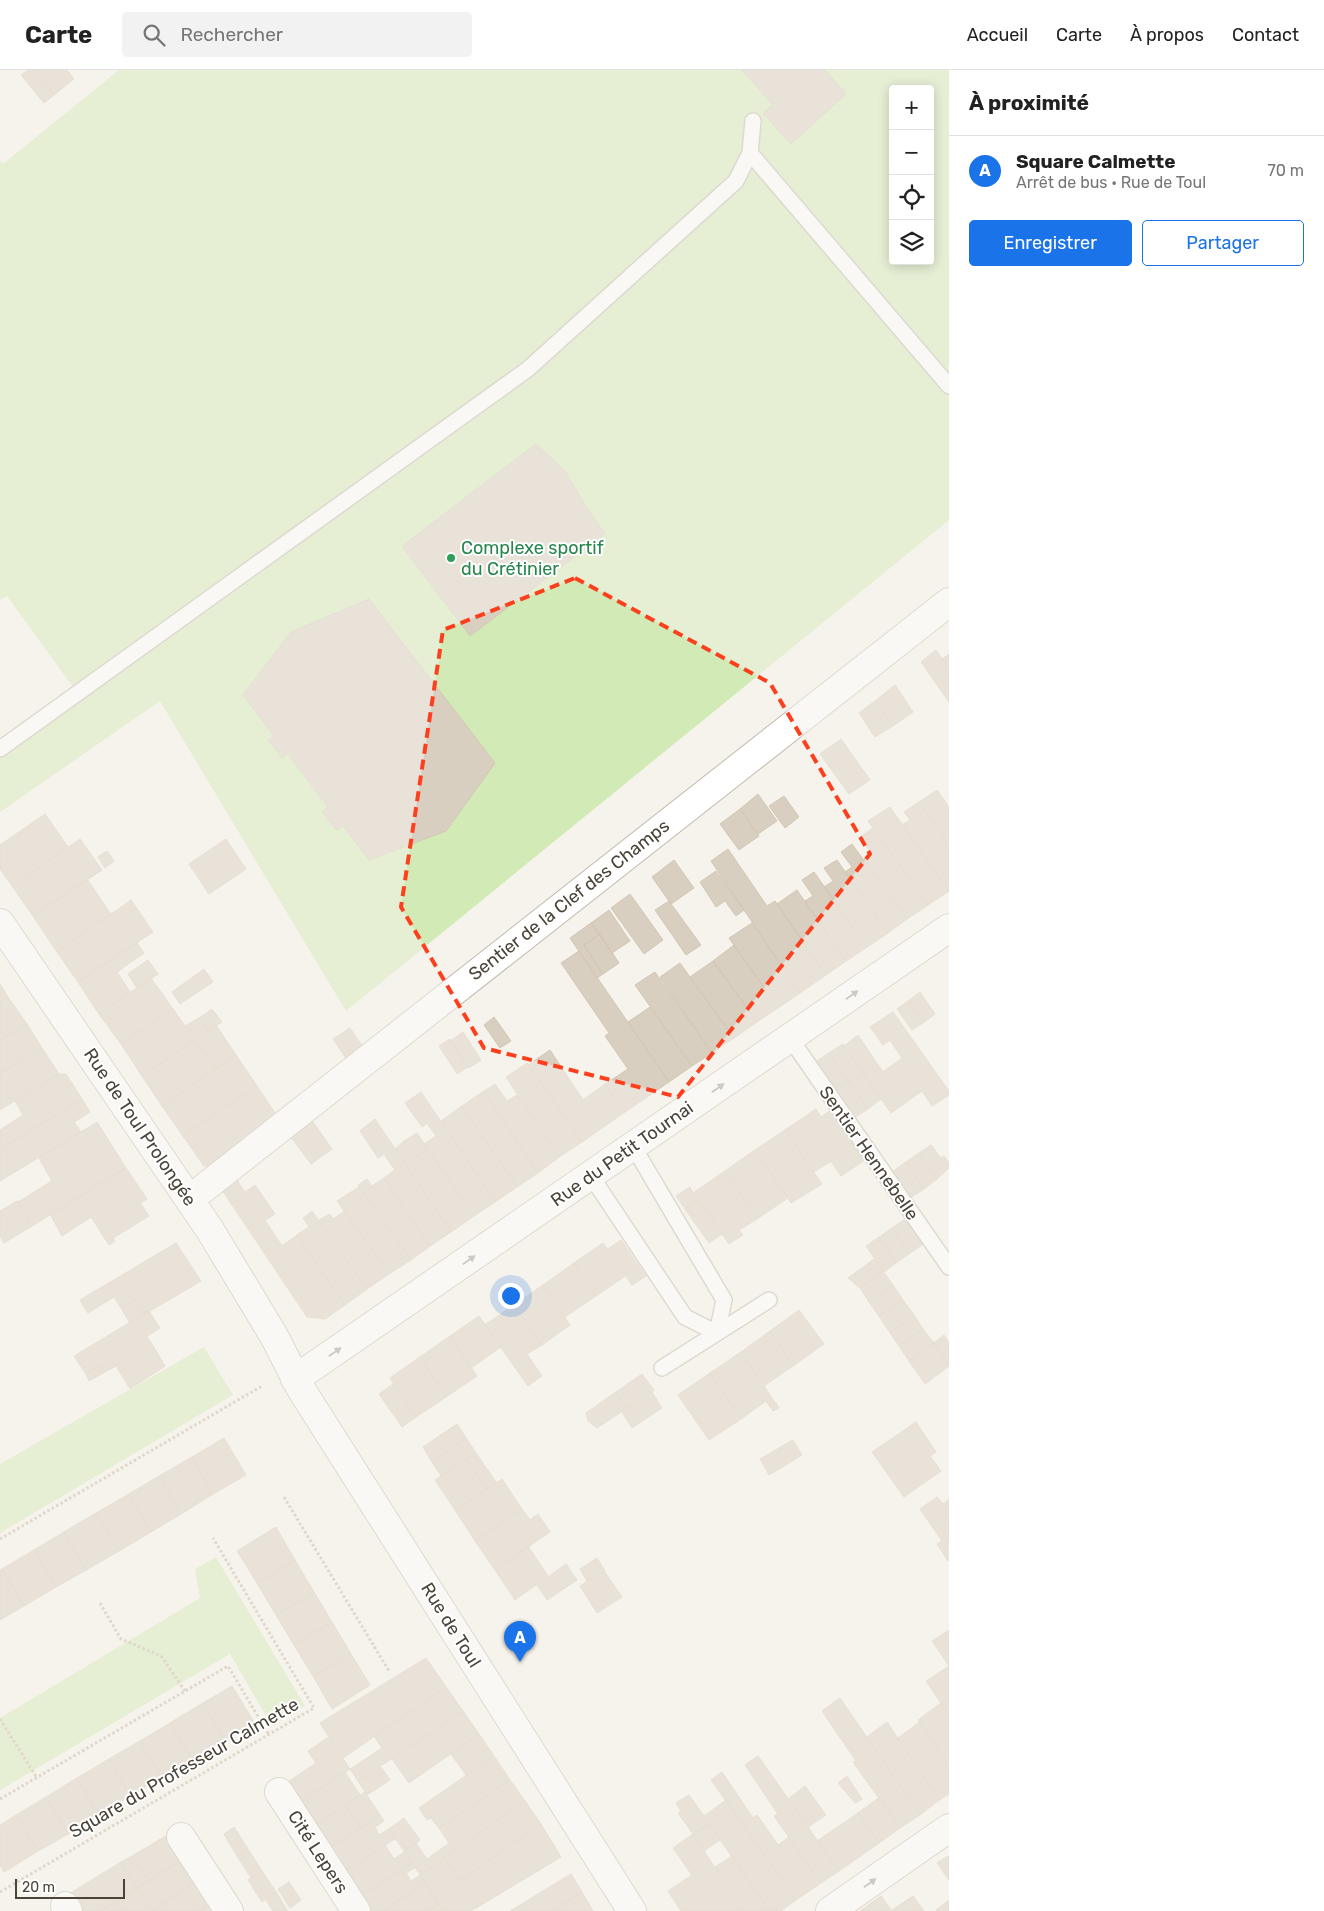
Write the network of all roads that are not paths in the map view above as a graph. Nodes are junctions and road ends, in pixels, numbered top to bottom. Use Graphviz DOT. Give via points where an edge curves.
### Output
graph roads {
  1 [pos="753,121"];
  2 [pos="750,153"];
  3 [pos="949,386"];
  4 [pos="949,602"];
  5 [pos="0,749"];
  6 [pos="0,923"];
  7 [pos="949,928"];
  8 [pos="790,1038"];
  9 [pos="634,1146"];
  10 [pos="591,1176"];
  11 [pos="190,1199"];
  12 [pos="949,1267"];
  13 [pos="769,1300"];
  14 [pos="717,1333"];
  15 [pos="274,1336"];
  16 [pos="662,1368"];
  17 [pos="293,1374"];
  18 [pos="279,1792"];
  19 [pos="949,1828"];
  20 [pos="181,1837"];
  21 [pos="229,1911"];
  22 [pos="356,1911"];
  23 [pos="632,1911"];
  24 [pos="830,1911"];
  1 -- 2 [label="lane"];
  2 -- 3 [label="lane"];
  2 -- 5 [label="lane" via="736,181 528,369"];
  4 -- 11 [label="street, Sentier de la Clef des Champs"];
  6 -- 11 [label="street, Rue de Toul Prolongée"];
  8 -- 7 [label="street, Rue du Petit Tournai, one-way"];
  9 -- 8 [label="street, Rue du Petit Tournai, one-way"];
  8 -- 12 [label="lane, Sentier Hennebelle"];
  9 -- 10 [label="street, Rue du Petit Tournai"];
  9 -- 14 [label="lane" via="724,1300"];
  10 -- 14 [label="lane" via="685,1317"];
  17 -- 10 [label="street, Rue du Petit Tournai, one-way"];
  11 -- 15 [label="street, Rue de Toul Prolongée"];
  13 -- 14 [label="lane"];
  14 -- 16 [label="lane"];
  15 -- 17 [label="street, Rue de Toul"];
  17 -- 23 [label="street, Rue de Toul"];
  18 -- 22 [label="street, Cité Lepers"];
  24 -- 19 [label="street, one-way"];
  20 -- 21 [label="street"];
}
